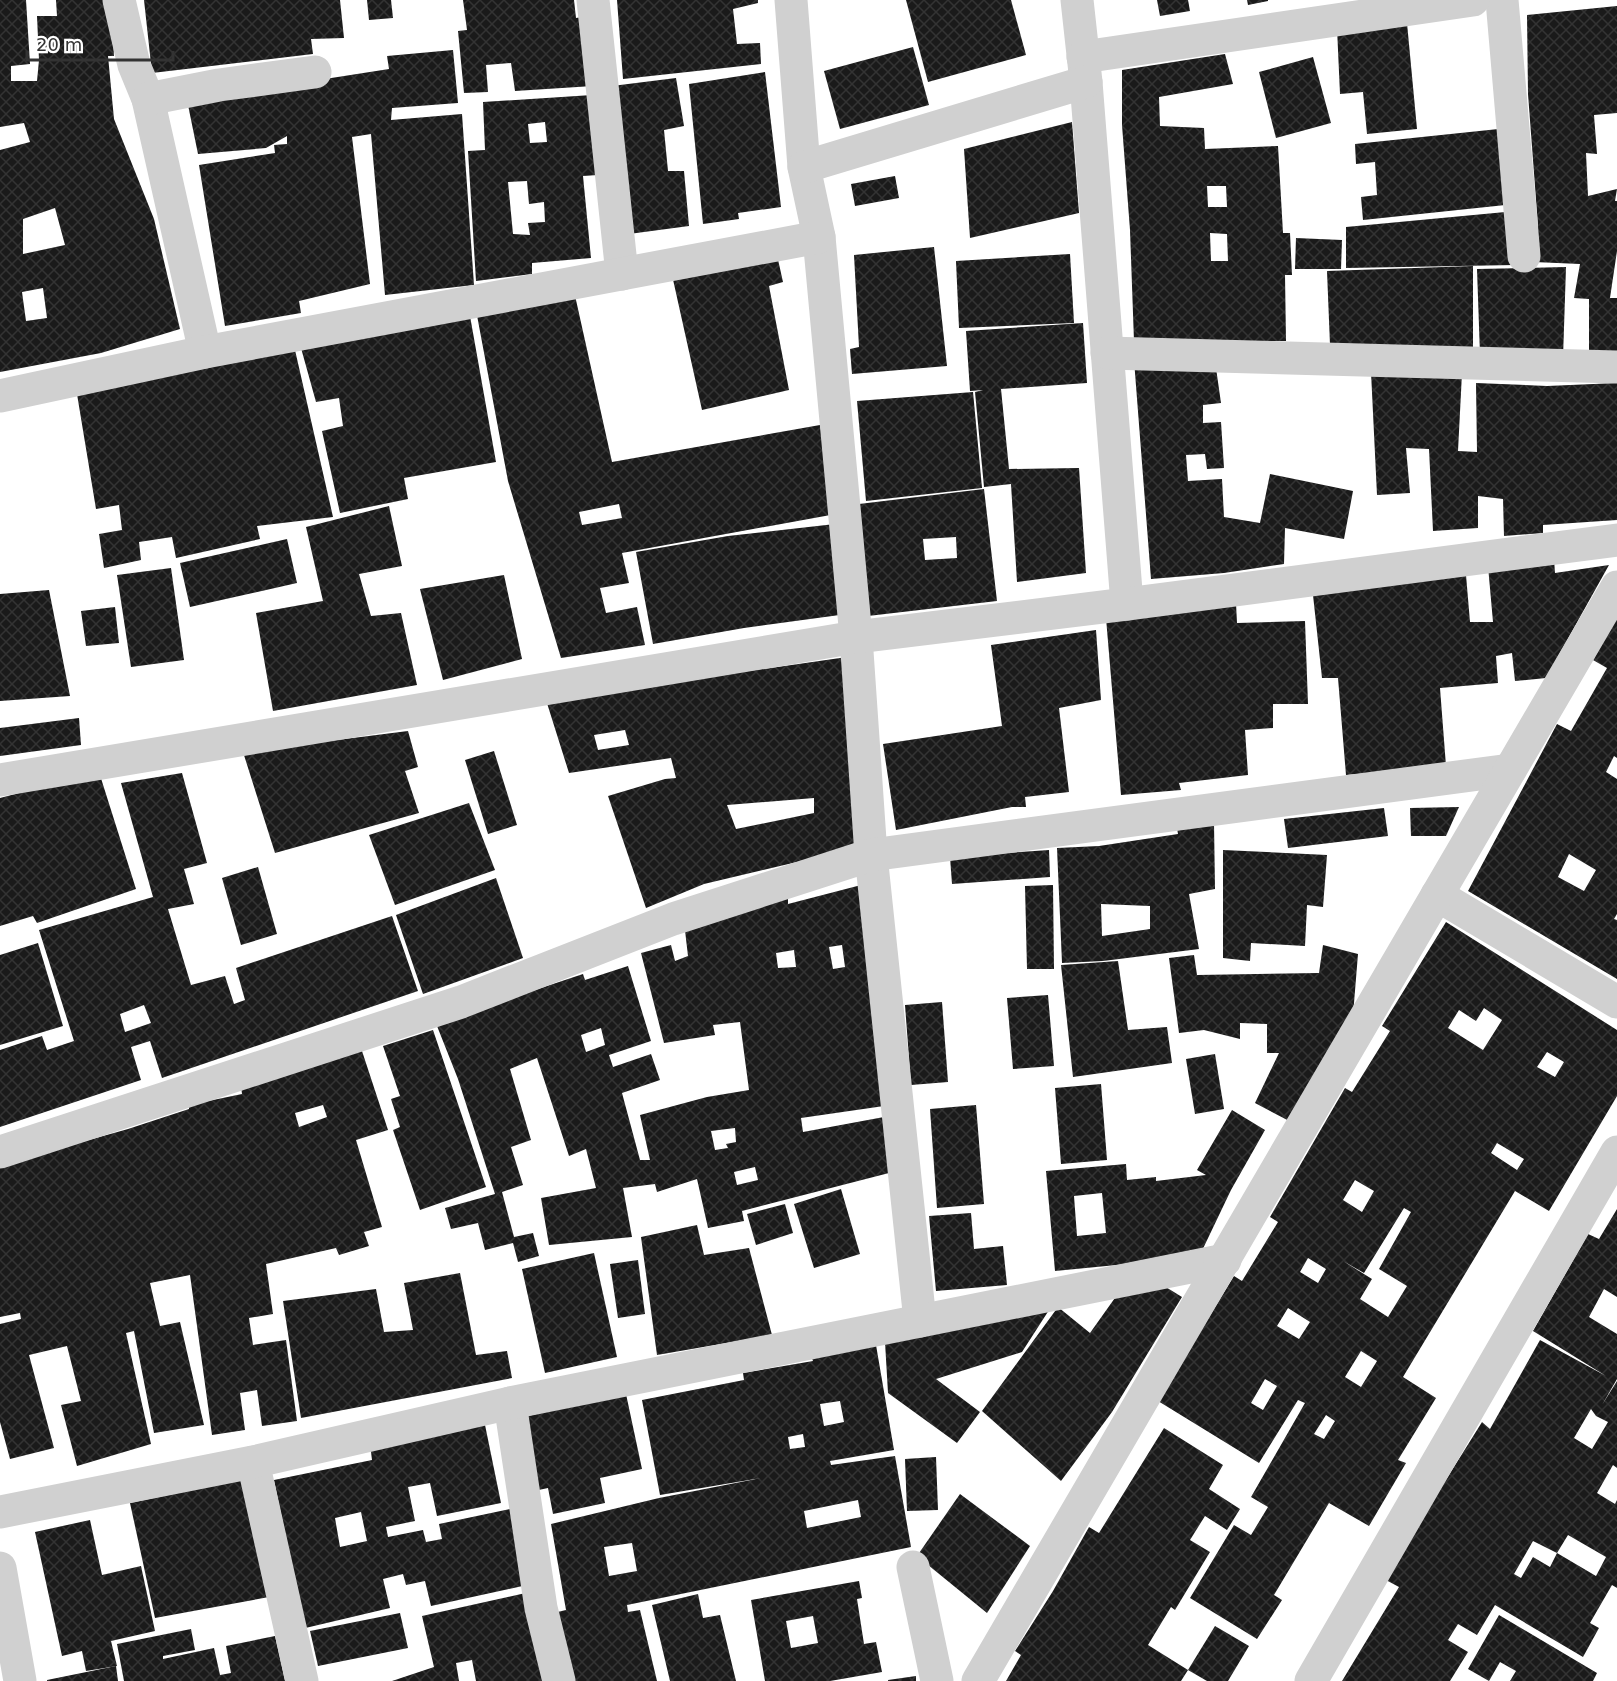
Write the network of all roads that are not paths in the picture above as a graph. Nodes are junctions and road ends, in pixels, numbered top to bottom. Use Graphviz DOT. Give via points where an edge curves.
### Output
graph roads {
  1 [pos="119,0"];
  2 [pos="593,0"];
  3 [pos="791,0"];
  4 [pos="1077,0"];
  5 [pos="1473,0"];
  6 [pos="1502,0"];
  7 [pos="1084,70"];
  8 [pos="315,72"];
  9 [pos="148,99"];
  10 [pos="804,167"];
  11 [pos="819,237"];
  12 [pos="1524,256"];
  13 [pos="622,274"];
  14 [pos="205,352"];
  15 [pos="1107,353"];
  16 [pos="1617,367"];
  17 [pos="0,396"];
  18 [pos="1617,540"];
  19 [pos="1617,587"];
  20 [pos="1127,604"];
  21 [pos="856,637"];
  22 [pos="1510,770"];
  23 [pos="0,780"];
  24 [pos="871,855"];
  25 [pos="1437,895"];
  26 [pos="1617,1002"];
  27 [pos="0,1152"];
  28 [pos="1617,1152"];
  29 [pos="1225,1260"];
  30 [pos="920,1321"];
  31 [pos="510,1403"];
  32 [pos="253,1462"];
  33 [pos="0,1512"];
  34 [pos="913,1567"];
  35 [pos="0,1568"];
  36 [pos="20,1681"];
  37 [pos="302,1681"];
  38 [pos="559,1681"];
  39 [pos="937,1681"];
  40 [pos="978,1681"];
  41 [pos="1311,1681"];
  1 -- 9 [label="street" via="134,65"];
  2 -- 13 [label="street"];
  3 -- 10 [label="street"];
  4 -- 7 [label="street"];
  5 -- 7 [label="street"];
  6 -- 12 [label="street"];
  7 -- 10 [label="street"];
  7 -- 15 [label="street"];
  8 -- 9 [label="street"];
  9 -- 14 [label="street"];
  10 -- 11 [label="street"];
  11 -- 13 [label="street"];
  11 -- 21 [label="street"];
  13 -- 14 [label="street"];
  14 -- 17 [label="street"];
  15 -- 16 [label="street"];
  15 -- 20 [label="street"];
  18 -- 20 [label="street"];
  19 -- 22 [label="street"];
  20 -- 21 [label="street"];
  21 -- 23 [label="street"];
  21 -- 24 [label="street"];
  22 -- 24 [label="street"];
  22 -- 25 [label="street"];
  24 -- 27 [label="street" via="673,918 461,1002"];
  24 -- 30 [label="street"];
  25 -- 26 [label="street"];
  25 -- 29 [label="street"];
  28 -- 41 [label="street"];
  29 -- 30 [label="street"];
  29 -- 40 [label="street"];
  30 -- 31 [label="street"];
  31 -- 32 [label="street"];
  31 -- 38 [label="street" via="540,1608"];
  32 -- 33 [label="street"];
  32 -- 37 [label="street"];
  34 -- 39 [label="street"];
  35 -- 36 [label="street"];
}
